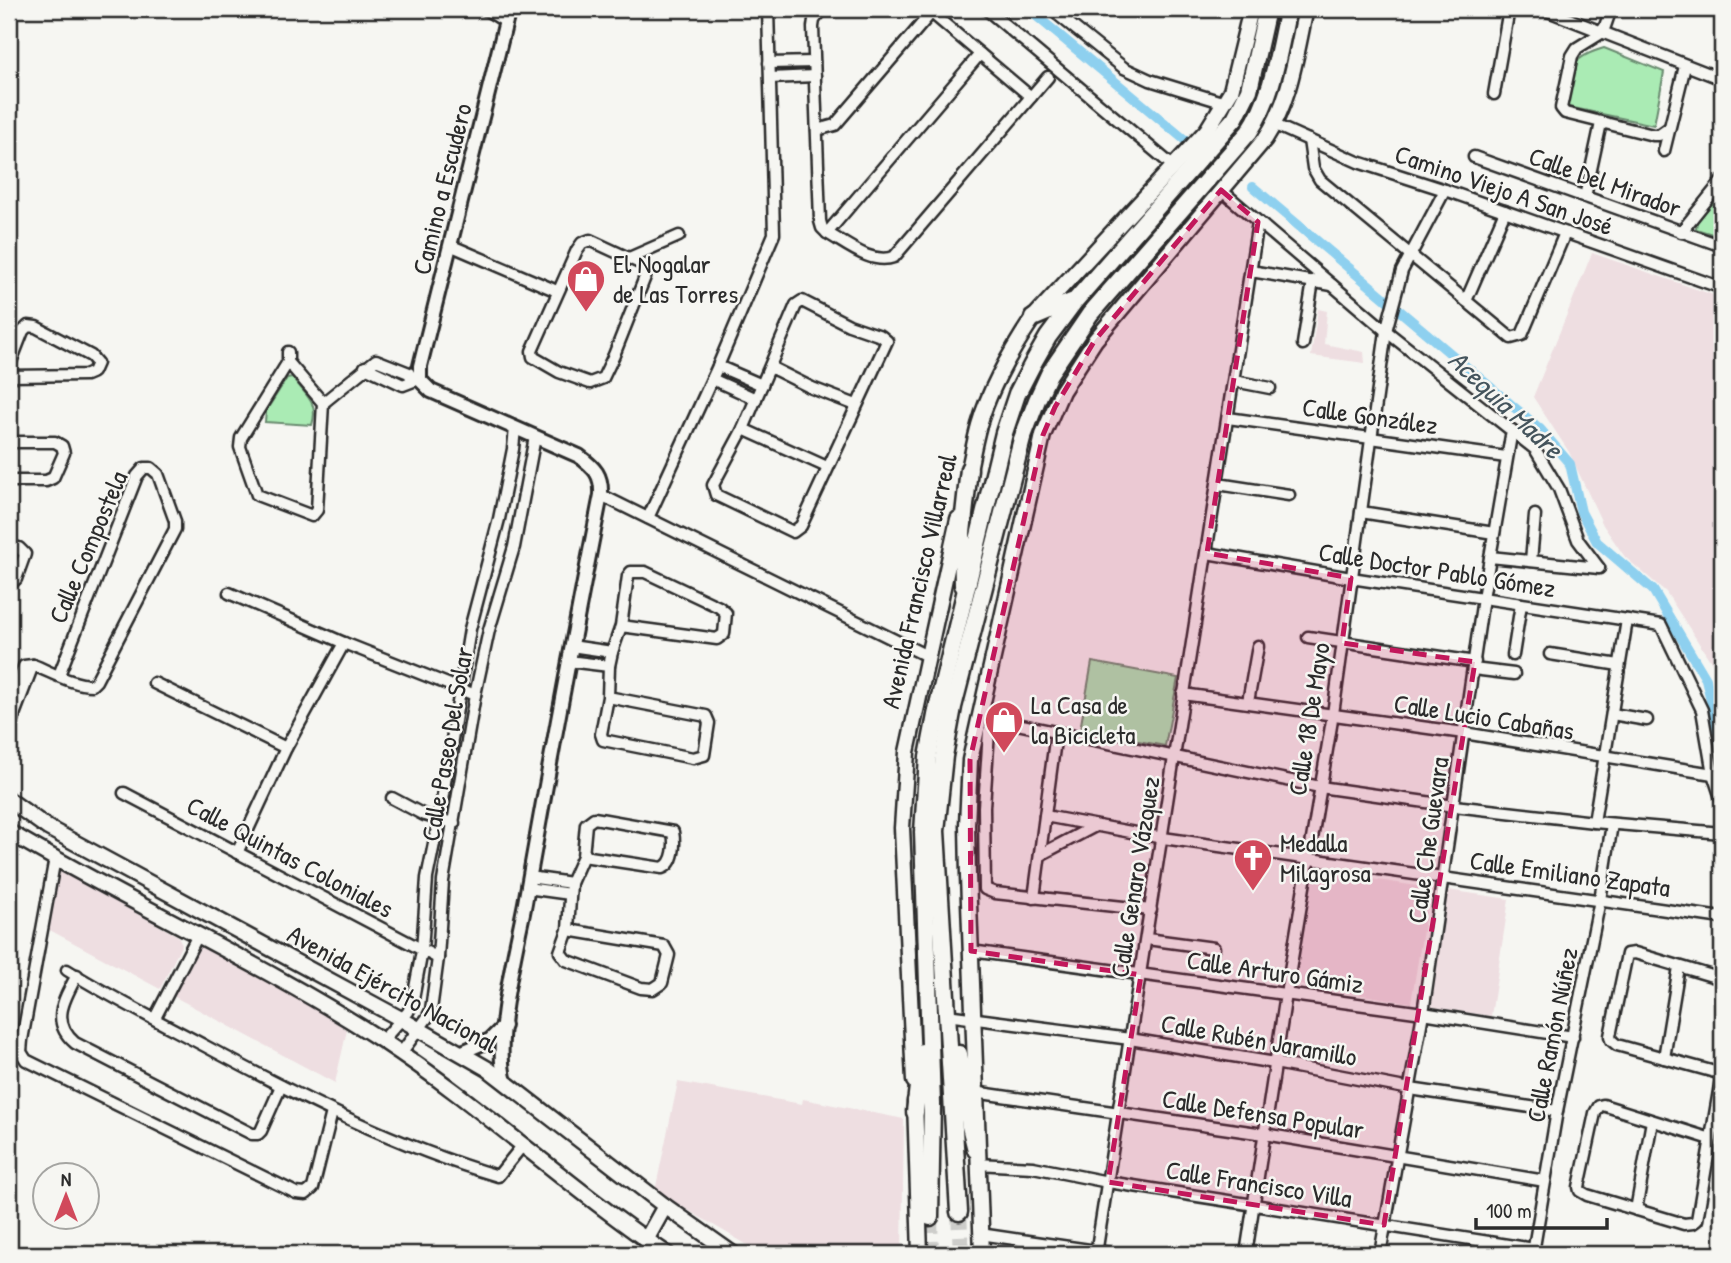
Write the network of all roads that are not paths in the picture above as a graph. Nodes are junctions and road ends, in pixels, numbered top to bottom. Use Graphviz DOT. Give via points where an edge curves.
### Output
graph roads {
  1 [pos="485,9"];
  2 [pos="509,9"];
  3 [pos="768,9"];
  4 [pos="823,9"];
  5 [pos="986,9"];
  6 [pos="1051,9"];
  7 [pos="1251,9"];
  8 [pos="1267,9"];
  9 [pos="1306,9"];
  10 [pos="1509,9"];
  11 [pos="1543,9"];
  12 [pos="1611,9"];
  13 [pos="929,11"];
  14 [pos="1288,12"];
  15 [pos="506,22"];
  16 [pos="1603,32"];
  17 [pos="980,54"];
  18 [pos="814,62"];
  19 [pos="769,63"];
  20 [pos="1685,66"];
  21 [pos="815,76"];
  22 [pos="1048,77"];
  23 [pos="770,78"];
  24 [pos="1722,79"];
  25 [pos="1494,94"];
  26 [pos="1031,97"];
  27 [pos="1225,103"];
  28 [pos="1601,123"];
  29 [pos="1275,125"];
  30 [pos="1669,128"];
  31 [pos="817,130"];
  32 [pos="1309,140"];
  33 [pos="1664,152"];
  34 [pos="1474,157"];
  35 [pos="1174,167"];
  36 [pos="1722,181"];
  37 [pos="1221,190"];
  38 [pos="1445,190"];
  39 [pos="1585,197"];
  40 [pos="1506,211"];
  41 [pos="1258,222"];
  42 [pos="1681,232"];
  43 [pos="827,233"];
  44 [pos="1565,233"];
  45 [pos="679,236"];
  46 [pos="452,246"];
  47 [pos="1722,246"];
  48 [pos="1410,256"];
  49 [pos="629,258"];
  50 [pos="1251,271"];
  51 [pos="1312,281"];
  52 [pos="1333,285"];
  53 [pos="1722,288"];
  54 [pos="557,291"];
  55 [pos="1466,301"];
  56 [pos="1074,302"];
  57 [pos="1033,318"];
  58 [pos="1387,331"];
  59 [pos="1303,344"];
  60 [pos="718,366"];
  61 [pos="9,367"];
  62 [pos="770,367"];
  63 [pos="9,376"];
  64 [pos="712,379"];
  65 [pos="416,380"];
  66 [pos="1234,381"];
  67 [pos="762,386"];
  68 [pos="1270,387"];
  69 [pos="756,399"];
  70 [pos="323,403"];
  71 [pos="856,405"];
  72 [pos="1228,418"];
  73 [pos="515,428"];
  74 [pos="743,429"];
  75 [pos="1512,430"];
  76 [pos="535,437"];
  77 [pos="1373,438"];
  78 [pos="9,442"];
  79 [pos="1506,457"];
  80 [pos="827,467"];
  81 [pos="969,469"];
  82 [pos="9,481"];
  83 [pos="1218,484"];
  84 [pos="601,495"];
  85 [pos="1289,495"];
  86 [pos="1361,512"];
  87 [pos="1535,515"];
  88 [pos="648,518"];
  89 [pos="499,519"];
  90 [pos="519,524"];
  91 [pos="1494,533"];
  92 [pos="9,547"];
  93 [pos="1207,553"];
  94 [pos="1490,557"];
  95 [pos="1531,561"];
  96 [pos="1351,578"];
  97 [pos="9,585"];
  98 [pos="229,593"];
  99 [pos="965,598"];
  100 [pos="1483,598"];
  101 [pos="1521,604"];
  102 [pos="1627,620"];
  103 [pos="621,626"];
  104 [pos="1308,637"];
  105 [pos="344,643"];
  106 [pos="1342,643"];
  107 [pos="571,646"];
  108 [pos="1258,646"];
  109 [pos="611,652"];
  110 [pos="1513,654"];
  111 [pos="1550,654"];
  112 [pos="927,656"];
  113 [pos="568,661"];
  114 [pos="1619,665"];
  115 [pos="609,666"];
  116 [pos="1474,666"];
  117 [pos="1514,674"];
  118 [pos="59,675"];
  119 [pos="154,683"];
  120 [pos="460,690"];
  121 [pos="19,691"];
  122 [pos="1183,694"];
  123 [pos="475,695"];
  124 [pos="608,697"];
  125 [pos="1248,702"];
  126 [pos="9,705"];
  127 [pos="1333,714"];
  128 [pos="1612,714"];
  129 [pos="11,716"];
  130 [pos="1647,720"];
  131 [pos="9,728"];
  132 [pos="1056,733"];
  133 [pos="1464,733"];
  134 [pos="286,748"];
  135 [pos="1175,756"];
  136 [pos="1605,758"];
  137 [pos="1713,774"];
  138 [pos="1320,787"];
  139 [pos="124,793"];
  140 [pos="392,798"];
  141 [pos="9,800"];
  142 [pos="1722,800"];
  143 [pos="1454,807"];
  144 [pos="1045,816"];
  145 [pos="439,819"];
  146 [pos="1594,822"];
  147 [pos="454,823"];
  148 [pos="1612,824"];
  149 [pos="1095,826"];
  150 [pos="9,832"];
  151 [pos="1722,833"];
  152 [pos="1163,838"];
  153 [pos="237,853"];
  154 [pos="1040,855"];
  155 [pos="583,856"];
  156 [pos="55,858"];
  157 [pos="1309,859"];
  158 [pos="1444,877"];
  159 [pos="528,882"];
  160 [pos="570,889"];
  161 [pos="1034,898"];
  162 [pos="1600,900"];
  163 [pos="1152,910"];
  164 [pos="1722,918"];
  165 [pos="568,930"];
  166 [pos="198,935"];
  167 [pos="1147,939"];
  168 [pos="943,941"];
  169 [pos="1214,948"];
  170 [pos="422,951"];
  171 [pos="971,951"];
  172 [pos="438,958"];
  173 [pos="927,966"];
  174 [pos="1679,967"];
  175 [pos="1141,975"];
  176 [pos="1722,979"];
  177 [pos="1286,994"];
  178 [pos="1423,1013"];
  179 [pos="954,1016"];
  180 [pos="155,1018"];
  181 [pos="401,1019"];
  182 [pos="974,1019"];
  183 [pos="504,1026"];
  184 [pos="420,1030"];
  185 [pos="1573,1037"];
  186 [pos="1130,1039"];
  187 [pos="382,1041"];
  188 [pos="460,1053"];
  189 [pos="401,1054"];
  190 [pos="1664,1058"];
  191 [pos="1275,1063"];
  192 [pos="1722,1073"];
  193 [pos="505,1082"];
  194 [pos="281,1086"];
  195 [pos="1410,1089"];
  196 [pos="974,1092"];
  197 [pos="932,1104"];
  198 [pos="1720,1107"];
  199 [pos="332,1111"];
  200 [pos="953,1111"];
  201 [pos="1557,1111"];
  202 [pos="915,1112"];
  203 [pos="1119,1113"];
  204 [pos="1652,1121"];
  205 [pos="1264,1134"];
  206 [pos="1711,1139"];
  207 [pos="915,1145"];
  208 [pos="522,1146"];
  209 [pos="1397,1156"];
  210 [pos="977,1157"];
  211 [pos="1545,1181"];
  212 [pos="1108,1182"];
  213 [pos="1253,1203"];
  214 [pos="665,1206"];
  215 [pos="1636,1210"];
  216 [pos="959,1212"];
  217 [pos="930,1217"];
  218 [pos="1384,1225"];
  219 [pos="980,1234"];
  220 [pos="646,1240"];
  221 [pos="1533,1252"];
  222 [pos="1097,1253"];
  223 [pos="667,1254"];
  224 [pos="733,1254"];
  225 [pos="920,1254"];
  226 [pos="982,1254"];
  227 [pos="1117,1254"];
  228 [pos="1246,1254"];
  229 [pos="1380,1254"];
  1 -- 15 [label="street"];
  2 -- 15 [label="street, Camino a Escudero"];
  3 -- 19 [label="street"];
  4 -- 18 [label="street" via="814,20"];
  5 -- 35 [label="street"];
  6 -- 27 [label="street" via="1124,68"];
  7 -- 27 [label="main road, Avenida Francisco Villarreal"];
  8 -- 56 [label="highway, Avenida Francisco Villarreal" via="1249,90 1235,118"];
  9 -- 29 [label="main road"];
  10 -- 25 [label="street"];
  11 -- 16 [label="street"];
  12 -- 16 [label="street"];
  13 -- 17 [label="street"];
  13 -- 31 [label="street" via="835,125"];
  14 -- 168 [label="highway" via="1273,80 1259,117 1090,314 1049,374 1021,439 944,756 936,831"];
  15 -- 46 [label="street, Camino a Escudero"];
  16 -- 20 [label="street"];
  16 -- 28 [label="street" via="1572,56 1560,105 1565,113"];
  17 -- 26 [label="street"];
  17 -- 43 [label="street"];
  18 -- 19 [label="street"];
  18 -- 21 [label="street"];
  19 -- 23 [label="street"];
  20 -- 24 [label="street"];
  20 -- 30 [label="street"];
  21 -- 23 [label="street"];
  21 -- 31 [label="street"];
  22 -- 26 [label="street"];
  23 -- 60 [label="street" via="774,233"];
  26 -- 43 [label="street" via="894,257 875,259"];
  27 -- 35 [label="main road, Avenida Francisco Villarreal"];
  28 -- 30 [label="street" via="1653,135"];
  28 -- 39 [label="street"];
  29 -- 32 [label="street, Camino Viejo A San José"];
  29 -- 37 [label="main road"];
  30 -- 33 [label="street"];
  31 -- 43 [label="street" via="820,221"];
  32 -- 38 [label="street, Camino Viejo A San José" via="1358,162"];
  32 -- 48 [label="street" via="1313,168 1320,180"];
  34 -- 39 [label="street, Calle Del Mirador"];
  35 -- 57 [label="main road, Avenida Francisco Villarreal"];
  36 -- 42 [label="street"];
  37 -- 41 [label="street"];
  37 -- 171 [label="main road" via="1096,341 1062,391 1043,435 970,760"];
  38 -- 40 [label="street, Camino Viejo A San José"];
  38 -- 48 [label="street, Calle 18 De Mayo"];
  39 -- 42 [label="street, Calle Del Mirador"];
  40 -- 44 [label="street, Camino Viejo A San José"];
  40 -- 55 [label="street"];
  41 -- 50 [label="street, Calle Genaro Vázquez"];
  41 -- 52 [label="street"];
  42 -- 47 [label="street, Calle Del Mirador"];
  44 -- 53 [label="street, Camino Viejo A San José"];
  44 -- 55 [label="street" via="1522,335 1506,335"];
  45 -- 49 [label="street"];
  46 -- 54 [label="street"];
  46 -- 65 [label="street, Camino a Escudero"];
  48 -- 55 [label="street"];
  48 -- 58 [label="street, Calle 18 De Mayo"];
  49 -- 54 [label="street" via="586,241"];
  49 -- 54 [label="street" via="646,266 647,272 614,355 596,383 578,380 533,357"];
  50 -- 51 [label="street"];
  50 -- 66 [label="street, Calle Genaro Vázquez"];
  51 -- 52 [label="street"];
  51 -- 59 [label="street"];
  52 -- 58 [label="street"];
  56 -- 57 [label="highway"];
  56 -- 99 [label="highway, Avenida Francisco Villarreal" via="1048,337 1017,394"];
  57 -- 81 [label="main road, Avenida Francisco Villarreal" via="1006,361 979,423"];
  58 -- 75 [label="street"];
  58 -- 77 [label="street, Calle 18 De Mayo"];
  60 -- 64 [label="street"];
  60 -- 67 [label="street"];
  61 -- 63 [label="street" via="29,326 96,361 97,366 90,374"];
  62 -- 67 [label="street"];
  62 -- 71 [label="street"];
  62 -- 71 [label="street" via="796,305 806,301 887,341"];
  64 -- 69 [label="street"];
  64 -- 88 [label="street"];
  65 -- 70 [label="street" via="403,385 365,367"];
  65 -- 73 [label="street"];
  66 -- 68 [label="street"];
  66 -- 72 [label="street, Calle Genaro Vázquez"];
  67 -- 69 [label="street"];
  69 -- 74 [label="street"];
  70 -- 70 [label="street" via="288,357 241,438 257,495 307,516 317,510"];
  71 -- 80 [label="street"];
  72 -- 77 [label="street, Calle González"];
  72 -- 83 [label="street, Calle Genaro Vázquez"];
  73 -- 76 [label="street"];
  73 -- 89 [label="street, Calle Paseo Del Solar"];
  74 -- 80 [label="street"];
  74 -- 80 [label="street" via="713,491 788,531 801,526"];
  75 -- 79 [label="street, Calle Che Guevara"];
  75 -- 95 [label="street" via="1535,449 1549,470 1578,540 1599,568"];
  76 -- 84 [label="street" via="594,467 602,481"];
  76 -- 90 [label="street, Calle Paseo Del Solar"];
  77 -- 79 [label="street, Calle González"];
  77 -- 86 [label="street, Calle 18 De Mayo"];
  78 -- 82 [label="street" via="50,442 62,446 64,453 53,478"];
  79 -- 91 [label="street, Calle Che Guevara"];
  81 -- 99 [label="highway" via="961,556"];
  81 -- 112 [label="main road, Avenida Francisco Villarreal"];
  83 -- 85 [label="street"];
  83 -- 93 [label="street, Calle Genaro Vázquez"];
  84 -- 88 [label="street"];
  84 -- 107 [label="street"];
  86 -- 91 [label="street"];
  86 -- 96 [label="street, Calle 18 De Mayo"];
  87 -- 95 [label="street"];
  88 -- 112 [label="street"];
  89 -- 90 [label="street"];
  89 -- 120 [label="street, Calle Paseo Del Solar" via="470,629"];
  90 -- 123 [label="street, Calle Paseo Del Solar"];
  91 -- 94 [label="street, Calle Che Guevara"];
  92 -- 97 [label="street" via="23,550 25,557"];
  93 -- 96 [label="street, Calle Doctor Pablo Gómez"];
  93 -- 122 [label="street, Calle Genaro Vázquez"];
  94 -- 95 [label="street"];
  94 -- 100 [label="street, Calle Che Guevara"];
  96 -- 100 [label="street, Calle Doctor Pablo Gómez"];
  96 -- 106 [label="street, Calle 18 De Mayo"];
  98 -- 105 [label="street"];
  99 -- 173 [label="highway, Avenida Francisco Villarreal" via="928,757 923,832"];
  100 -- 101 [label="street, Calle Doctor Pablo Gómez"];
  100 -- 116 [label="street, Calle Che Guevara"];
  101 -- 102 [label="street, Calle Doctor Pablo Gómez"];
  101 -- 110 [label="street"];
  102 -- 114 [label="street"];
  102 -- 137 [label="street, Calle Doctor Pablo Gómez" via="1661,625 1702,709"];
  103 -- 103 [label="street" via="628,576 636,570 719,607 727,618 724,634 717,639"];
  103 -- 109 [label="street"];
  104 -- 106 [label="street"];
  105 -- 120 [label="street"];
  105 -- 134 [label="street"];
  106 -- 116 [label="street"];
  106 -- 127 [label="street, Calle 18 De Mayo"];
  107 -- 109 [label="street"];
  107 -- 113 [label="street"];
  108 -- 125 [label="street"];
  109 -- 115 [label="street"];
  111 -- 114 [label="street"];
  112 -- 202 [label="main road, Avenida Francisco Villarreal" via="907,752 901,828"];
  113 -- 115 [label="street"];
  113 -- 159 [label="street"];
  114 -- 128 [label="street"];
  115 -- 124 [label="street"];
  116 -- 117 [label="street"];
  116 -- 133 [label="street, Calle Che Guevara"];
  118 -- 118 [label="street, Calle Compostela" via="94,684 174,533 175,521 158,474 151,468 144,468 138,476"];
  118 -- 121 [label="street, Calle Compostela" via="24,666"];
  119 -- 134 [label="street"];
  120 -- 123 [label="street"];
  120 -- 145 [label="street, Calle Paseo Del Solar"];
  121 -- 126 [label="street"];
  121 -- 129 [label="street"];
  122 -- 125 [label="street, Calle Lucio Cabañas"];
  122 -- 135 [label="street, Calle Genaro Vázquez"];
  123 -- 147 [label="street, Calle Paseo Del Solar"];
  124 -- 124 [label="street" via="603,740 693,758 704,755 706,716"];
  125 -- 127 [label="street, Calle Lucio Cabañas"];
  127 -- 133 [label="street, Calle Lucio Cabañas"];
  127 -- 138 [label="street, Calle 18 De Mayo"];
  128 -- 130 [label="street"];
  128 -- 136 [label="street"];
  129 -- 131 [label="street"];
  132 -- 135 [label="street"];
  132 -- 144 [label="street"];
  132 -- 161 [label="street" via="998,720 989,732 984,884 989,892"];
  133 -- 136 [label="street, Calle Lucio Cabañas"];
  133 -- 143 [label="street, Calle Che Guevara"];
  134 -- 153 [label="street"];
  135 -- 138 [label="street"];
  135 -- 152 [label="street, Calle Genaro Vázquez"];
  136 -- 137 [label="street, Calle Lucio Cabañas"];
  136 -- 146 [label="street"];
  137 -- 142 [label="street"];
  138 -- 143 [label="street"];
  138 -- 157 [label="street, Calle 18 De Mayo"];
  139 -- 153 [label="street, Calle Quintas Coloniales"];
  140 -- 145 [label="street"];
  141 -- 181 [label="main road, Avenida Ejército Nacional" via="48,828"];
  143 -- 146 [label="street"];
  143 -- 158 [label="street, Calle Che Guevara"];
  144 -- 149 [label="street, Calle Emiliano Zapata"];
  144 -- 154 [label="street"];
  145 -- 147 [label="street"];
  145 -- 170 [label="street, Calle Paseo Del Solar" via="427,878"];
  146 -- 148 [label="street"];
  147 -- 172 [label="street, Calle Paseo Del Solar" via="443,881"];
  148 -- 151 [label="street"];
  148 -- 162 [label="street, Calle Ramón Núñez"];
  149 -- 152 [label="street, Calle Emiliano Zapata"];
  149 -- 154 [label="street"];
  150 -- 156 [label="main road, Avenida Ejército Nacional"];
  152 -- 157 [label="street, Calle Emiliano Zapata"];
  152 -- 163 [label="street, Calle Genaro Vázquez"];
  153 -- 170 [label="street, Calle Quintas Coloniales"];
  154 -- 161 [label="street"];
  155 -- 155 [label="street" via="586,824 594,818 674,835 671,861 662,868"];
  155 -- 160 [label="street"];
  156 -- 166 [label="main road, Avenida Ejército Nacional"];
  156 -- 199 [label="street" via="22,1040 26,1060 296,1193 306,1194 313,1188"];
  157 -- 158 [label="street, Calle Emiliano Zapata"];
  157 -- 177 [label="street, Calle 18 De Mayo"];
  158 -- 162 [label="street, Calle Emiliano Zapata"];
  158 -- 178 [label="street, Calle Che Guevara"];
  159 -- 160 [label="street"];
  159 -- 183 [label="street"];
  160 -- 165 [label="street"];
  161 -- 163 [label="street"];
  162 -- 164 [label="street, Calle Emiliano Zapata"];
  162 -- 185 [label="street, Calle Ramón Núñez"];
  163 -- 167 [label="street, Calle Genaro Vázquez"];
  165 -- 165 [label="street" via="664,946 669,955 662,983 653,989 641,988 566,960 560,952"];
  166 -- 180 [label="street"];
  166 -- 187 [label="main road, Avenida Ejército Nacional" via="292,985"];
  167 -- 169 [label="street"];
  167 -- 175 [label="street, Calle Genaro Vázquez"];
  168 -- 179 [label="highway"];
  168 -- 200 [label="highway"];
  170 -- 172 [label="street, Calle Quintas Coloniales"];
  170 -- 181 [label="street, Calle Paseo Del Solar" via="412,1004"];
  171 -- 175 [label="street, Calle Arturo Gámiz"];
  171 -- 182 [label="main road"];
  172 -- 184 [label="street, Calle Paseo Del Solar" via="431,1010"];
  173 -- 197 [label="highway, Avenida Francisco Villarreal"];
  173 -- 202 [label="highway"];
  174 -- 176 [label="street"];
  174 -- 190 [label="street"];
  174 -- 190 [label="street" via="1627,954 1610,1036 1617,1045"];
  175 -- 177 [label="street, Calle Arturo Gámiz"];
  175 -- 186 [label="street, Calle Genaro Vázquez"];
  177 -- 178 [label="street, Calle Arturo Gámiz"];
  177 -- 191 [label="street, Calle 18 De Mayo"];
  178 -- 185 [label="street, Calle Arturo Gámiz"];
  178 -- 195 [label="street, Calle Che Guevara"];
  179 -- 182 [label="street, Calle Rubén Jaramillo"];
  179 -- 210 [label="highway"];
  180 -- 194 [label="street"];
  180 -- 194 [label="street" via="72,973 61,1019 62,1029 75,1043 253,1134 261,1130"];
  181 -- 184 [label="main road, Avenida Ejército Nacional"];
  181 -- 187 [label="street, Calle Paseo Del Solar"];
  182 -- 186 [label="street, Calle Rubén Jaramillo"];
  182 -- 196 [label="main road"];
  183 -- 188 [label="street" via="490,1040"];
  183 -- 193 [label="street" via="501,1058"];
  184 -- 188 [label="main road, Avenida Ejército Nacional"];
  184 -- 189 [label="street, Calle Paseo Del Solar"];
  185 -- 201 [label="street, Calle Ramón Núñez"];
  186 -- 191 [label="street, Calle Rubén Jaramillo"];
  186 -- 203 [label="street, Calle Genaro Vázquez"];
  187 -- 189 [label="main road, Avenida Ejército Nacional"];
  188 -- 193 [label="main road, Avenida Ejército Nacional"];
  189 -- 208 [label="main road, Avenida Ejército Nacional"];
  190 -- 192 [label="street"];
  191 -- 195 [label="street, Calle Rubén Jaramillo"];
  191 -- 205 [label="street, Calle 18 De Mayo"];
  192 -- 198 [label="street"];
  193 -- 214 [label="main road, Avenida Ejército Nacional"];
  194 -- 199 [label="street"];
  195 -- 201 [label="street, Calle Rubén Jaramillo"];
  195 -- 209 [label="street, Calle Che Guevara"];
  196 -- 203 [label="street, Calle Defensa Popular"];
  196 -- 210 [label="main road"];
  197 -- 200 [label="main road"];
  197 -- 207 [label="main road" via="920,1119"];
  197 -- 217 [label="highway, Avenida Francisco Villarreal"];
  198 -- 206 [label="street"];
  199 -- 208 [label="street" via="498,1176"];
  200 -- 210 [label="main road"];
  200 -- 216 [label="highway"];
  201 -- 211 [label="street, Calle Ramón Núñez"];
  202 -- 207 [label="main road, Avenida Francisco Villarreal"];
  203 -- 205 [label="street, Calle Defensa Popular"];
  203 -- 212 [label="street, Calle Genaro Vázquez"];
  204 -- 206 [label="street"];
  204 -- 215 [label="street"];
  204 -- 215 [label="street" via="1599,1106 1579,1186 1587,1195"];
  205 -- 209 [label="street, Calle Defensa Popular"];
  205 -- 213 [label="street, Calle 18 De Mayo"];
  206 -- 215 [label="street" via="1697,1220 1684,1224"];
  207 -- 225 [label="main road, Avenida Francisco Villarreal"];
  208 -- 220 [label="main road, Avenida Ejército Nacional"];
  209 -- 211 [label="street, Calle Defensa Popular"];
  209 -- 218 [label="street, Calle Che Guevara"];
  210 -- 212 [label="street, Calle Francisco Villa"];
  210 -- 219 [label="main road"];
  211 -- 221 [label="street, Calle Ramón Núñez"];
  212 -- 213 [label="street, Calle Francisco Villa"];
  212 -- 222 [label="street, Calle Genaro Vázquez"];
  213 -- 218 [label="street, Calle Francisco Villa"];
  213 -- 228 [label="street, Calle 18 De Mayo"];
  214 -- 220 [label="main road"];
  214 -- 224 [label="main road, Avenida Ejército Nacional"];
  218 -- 221 [label="street, Calle Francisco Villa"];
  218 -- 229 [label="street, Calle Che Guevara"];
  219 -- 222 [label="street"];
  219 -- 226 [label="main road"];
  220 -- 223 [label="main road, Avenida Ejército Nacional"];
  222 -- 227 [label="street"];
}
